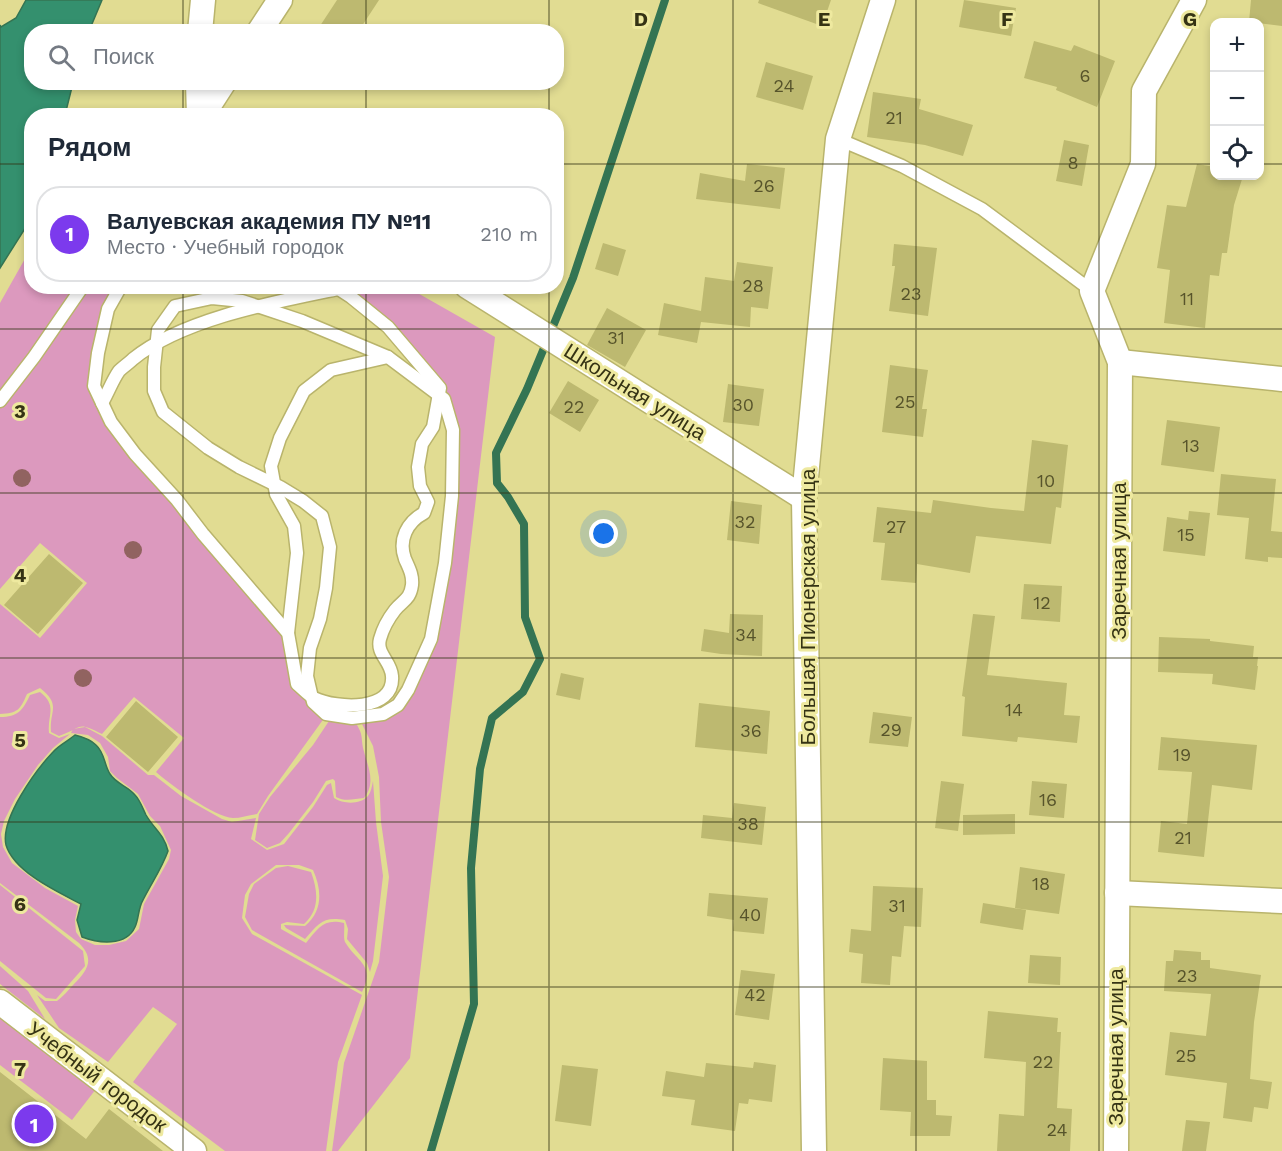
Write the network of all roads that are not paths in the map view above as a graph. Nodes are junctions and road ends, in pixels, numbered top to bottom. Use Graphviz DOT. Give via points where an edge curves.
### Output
graph roads {
  1 [pos="203,0"];
  2 [pos="280,0"];
  3 [pos="883,0"];
  4 [pos="1194,0"];
  5 [pos="201,24"];
  6 [pos="264,24"];
  7 [pos="199,90"];
  8 [pos="219,90"];
  9 [pos="200,108"];
  10 [pos="206,108"];
  11 [pos="838,139"];
  12 [pos="1092,291"];
  13 [pos="77,294"];
  14 [pos="116,294"];
  15 [pos="313,294"];
  16 [pos="349,294"];
  17 [pos="480,294"];
  18 [pos="260,307"];
  19 [pos="157,343"];
  20 [pos="388,357"];
  21 [pos="1120,362"];
  22 [pos="1282,379"];
  23 [pos="438,395"];
  24 [pos="0,400"];
  25 [pos="102,404"];
  26 [pos="274,484"];
  27 [pos="804,498"];
  28 [pos="288,633"];
  29 [pos="312,696"];
  30 [pos="1117,893"];
  31 [pos="1282,901"];
  32 [pos="0,1002"];
  33 [pos="194,1151"];
  34 [pos="814,1151"];
  35 [pos="1116,1151"];
  1 -- 5 [label="street"];
  2 -- 6 [label="street"];
  3 -- 11 [label="street, Большая Пионерская улица"];
  4 -- 12 [label="street" via="1144,91 1143,164"];
  7 -- 9 [label="street"];
  8 -- 10 [label="street"];
  11 -- 12 [label="lane" via="902,166 982,209"];
  11 -- 27 [label="street, Большая Пионерская улица"];
  12 -- 21 [label="street, Заречная улица"];
  13 -- 24 [label="lane"];
  14 -- 25 [label="lane" via="108,309 98,353 94,386"];
  15 -- 18 [label="lane"];
  16 -- 23 [label="lane" via="388,327 440,388"];
  17 -- 27 [label="street, Школьная улица"];
  18 -- 19 [label="lane" via="172,334"];
  18 -- 19 [label="lane" via="212,297 174,306 158,330"];
  18 -- 20 [label="lane"];
  19 -- 25 [label="lane" via="120,370"];
  19 -- 26 [label="lane" via="154,391 163,412 208,448"];
  20 -- 23 [label="lane"];
  20 -- 26 [label="lane" via="331,370 303,391 271,466"];
  21 -- 22 [label="street"];
  21 -- 30 [label="street, Заречная улица"];
  23 -- 29 [label="lane" via="433,426 422,444 418,467 420,486 428,502 424,513 407,527 403,546 411,568 409,598 386,622 379,641 393,678 389,692 376,702 360,705"];
  23 -- 29 [label="lane" via="444,399 453,430 452,496 431,639 408,690 398,705 383,714 352,718 326,714"];
  25 -- 28 [label="lane" via="135,454"];
  26 -- 28 [label="lane" via="294,526 297,553"];
  26 -- 29 [label="lane" via="322,516 330,547 320,619 310,648 307,676"];
  27 -- 34 [label="street, Большая Пионерская улица"];
  28 -- 29 [label="lane" via="297,684"];
  30 -- 31 [label="street"];
  30 -- 35 [label="street, Заречная улица"];
  32 -- 33 [label="street, Учебный городок"];
}
